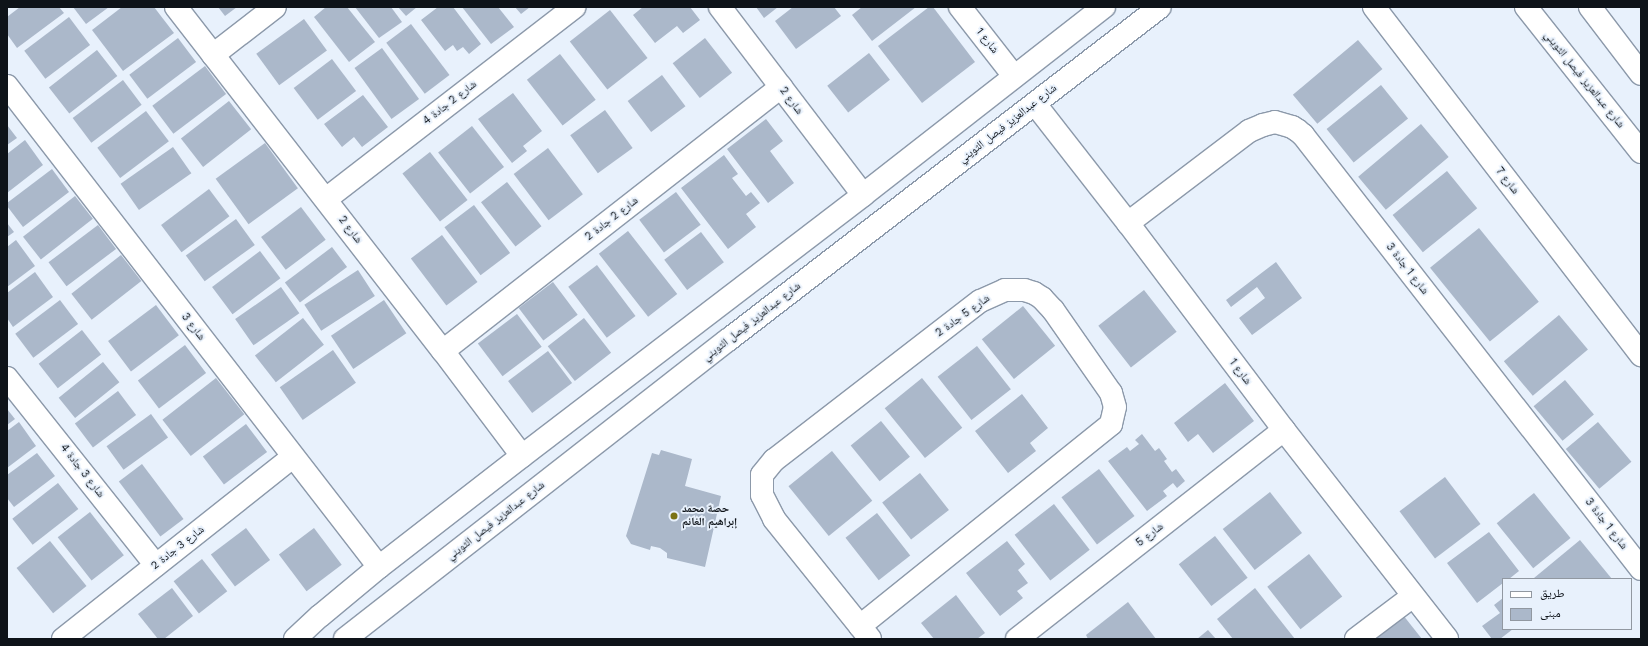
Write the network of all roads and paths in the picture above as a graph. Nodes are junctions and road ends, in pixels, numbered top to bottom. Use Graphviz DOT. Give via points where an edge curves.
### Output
graph roads {
  1 [pos="176,7"];
  2 [pos="275,7"];
  3 [pos="574,7"];
  4 [pos="720,7"];
  5 [pos="960,7"];
  6 [pos="1104,7"];
  7 [pos="1160,7"];
  8 [pos="1374,7"];
  9 [pos="1526,7"];
  10 [pos="1590,7"];
  11 [pos="213,55"];
  12 [pos="1641,74"];
  13 [pos="1014,76"];
  14 [pos="7,86"];
  15 [pos="781,87"];
  16 [pos="1035,104"];
  17 [pos="1641,152"];
  18 [pos="863,195"];
  19 [pos="326,199"];
  20 [pos="1128,223"];
  21 [pos="707,313"];
  22 [pos="728,340"];
  23 [pos="667,343"];
  24 [pos="443,351"];
  25 [pos="1641,355"];
  26 [pos="688,371"];
  27 [pos="7,378"];
  28 [pos="1284,430"];
  29 [pos="522,456"];
  30 [pos="293,457"];
  31 [pos="156,565"];
  32 [pos="379,567"];
  33 [pos="1641,569"];
  34 [pos="1413,596"];
  35 [pos="865,633"];
  36 [pos="63,639"];
  37 [pos="295,639"];
  38 [pos="345,639"];
  39 [pos="1017,639"];
  40 [pos="1356,639"];
  41 [pos="1447,639"];
  1 -- 11 [label="main road, شارع 2"];
  2 -- 11 [label="main road"];
  3 -- 19 [label="main road, شارع 2 جادة 4"];
  4 -- 15 [label="main road, شارع 2"];
  5 -- 13 [label="main road, شارع 1"];
  6 -- 13 [label="main road"];
  7 -- 16 [label="main road, شارع عبدالعزيز فيصل الثويني"];
  8 -- 25 [label="main road, شارع 7"];
  9 -- 17 [label="main road, شارع عبدالعزيز فيصل الثويني"];
  10 -- 12 [label="main road"];
  11 -- 19 [label="main road, شارع 2"];
  13 -- 18 [label="main road"];
  14 -- 30 [label="main road, شارع 3"];
  15 -- 18 [label="main road, شارع 2"];
  15 -- 24 [label="main road, شارع 2 جادة 2"];
  16 -- 20 [label="main road, شارع 1"];
  16 -- 22 [label="main road, شارع عبدالعزيز فيصل الثويني"];
  18 -- 21 [label="main road"];
  19 -- 24 [label="main road, شارع 2"];
  20 -- 28 [label="main road, شارع 1"];
  20 -- 33 [label="main road, شارع 1 جادة 3" via="1249,131 1275,122 1292,126 1303,135"];
  21 -- 22 [label="main road" via="705,321 712,336 719,340"];
  21 -- 23 [label="main road"];
  22 -- 26 [label="main road, شارع عبدالعزيز فيصل الثويني"];
  23 -- 26 [label="main road" via="683,344 689,349 692,364"];
  23 -- 29 [label="main road"];
  24 -- 29 [label="main road, شارع 2"];
  26 -- 38 [label="main road, شارع عبدالعزيز فيصل الثويني"];
  27 -- 31 [label="main road, شارع 3 جادة 4"];
  28 -- 34 [label="main road, شارع 1"];
  28 -- 39 [label="main road, شارع 5"];
  29 -- 32 [label="main road"];
  30 -- 31 [label="main road, شارع 3 جادة 2"];
  30 -- 32 [label="main road, شارع 3"];
  31 -- 36 [label="main road, شارع 3 جادة 2"];
  32 -- 37 [label="main road"];
  34 -- 40 [label="main road"];
  34 -- 41 [label="main road, شارع 1"];
  35 -- 35 [label="main road, شارع 5 جادة 2" via="770,513 762,495 762,475 774,460 980,301 1005,290 1034,293 1053,310 1111,393 1115,407 1110,424"];
}
